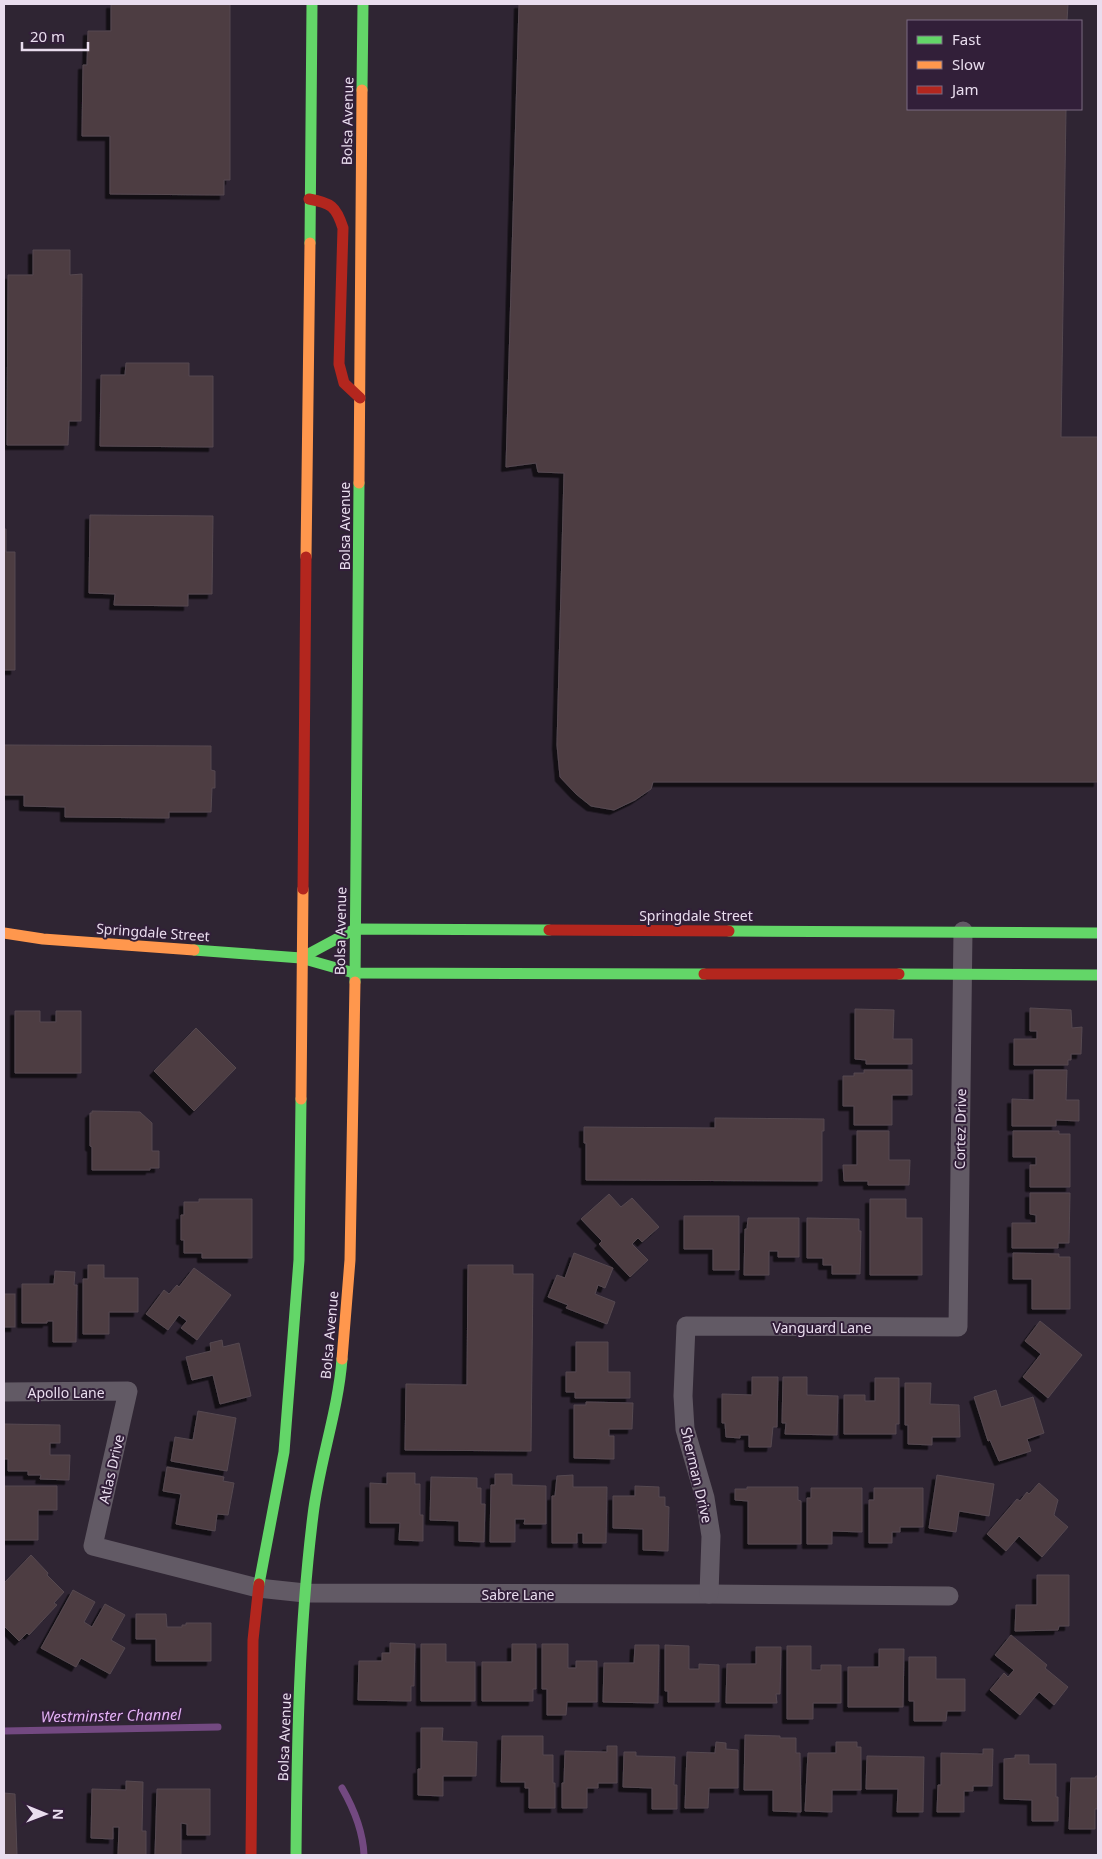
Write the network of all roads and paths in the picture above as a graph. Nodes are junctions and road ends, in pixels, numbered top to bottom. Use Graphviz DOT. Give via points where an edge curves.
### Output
graph roads {
  1 [pos="312,4"];
  2 [pos="363,4"];
  3 [pos="309,198"];
  4 [pos="360,398"];
  5 [pos="355,929"];
  6 [pos="963,931"];
  7 [pos="4,933"];
  8 [pos="1098,933"];
  9 [pos="301,958"];
  10 [pos="354,973"];
  11 [pos="962,974"];
  12 [pos="1098,975"];
  13 [pos="686,1326"];
  14 [pos="958,1327"];
  15 [pos="128,1391"];
  16 [pos="4,1392"];
  17 [pos="93,1546"];
  18 [pos="258,1588"];
  19 [pos="305,1593"];
  20 [pos="709,1594"];
  21 [pos="949,1596"];
  22 [pos="251,1855"];
  23 [pos="296,1855"];
  1 -- 3 [label="main road"];
  2 -- 4 [label="main road, Bolsa Avenue"];
  3 -- 4 [label="main road" via="327,202 338,211 343,228 339,364 344,383"];
  3 -- 9 [label="main road"];
  4 -- 5 [label="main road, Bolsa Avenue"];
  5 -- 6 [label="main road, Springdale Street"];
  5 -- 9 [label="main road, Springdale Street"];
  5 -- 10 [label="main road, Bolsa Avenue"];
  6 -- 8 [label="main road, Springdale Street"];
  6 -- 11 [label="street, Cortez Drive"];
  7 -- 9 [label="main road, Springdale Street" via="42,939"];
  9 -- 10 [label="main road, Springdale Street"];
  9 -- 18 [label="main road" via="298,1270 284,1452"];
  10 -- 11 [label="main road, Springdale Street"];
  10 -- 19 [label="main road, Bolsa Avenue" via="350,1260 340,1385 313,1513"];
  11 -- 12 [label="main road, Springdale Street"];
  11 -- 14 [label="street, Cortez Drive"];
  13 -- 14 [label="street, Vanguard Lane"];
  13 -- 20 [label="street, Sherman Drive" via="685,1430 705,1498 711,1536"];
  15 -- 16 [label="street, Apollo Lane"];
  15 -- 17 [label="street, Atlas Drive"];
  17 -- 18 [label="street, Sabre Lane"];
  18 -- 19 [label="street, Sabre Lane"];
  18 -- 22 [label="main road" via="253,1640"];
  19 -- 20 [label="street, Sabre Lane"];
  19 -- 23 [label="main road, Bolsa Avenue" via="296,1778"];
  20 -- 21 [label="street, Sabre Lane"];
}
